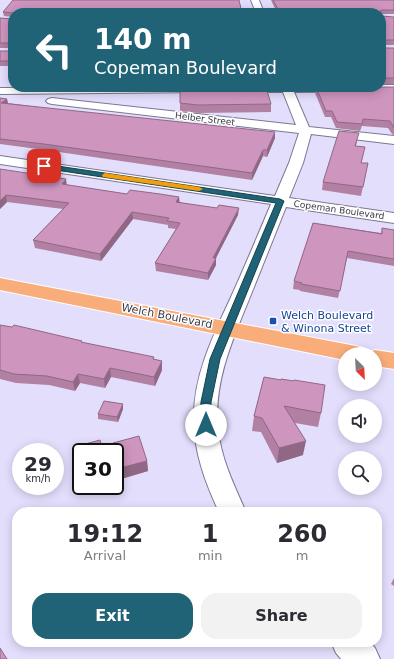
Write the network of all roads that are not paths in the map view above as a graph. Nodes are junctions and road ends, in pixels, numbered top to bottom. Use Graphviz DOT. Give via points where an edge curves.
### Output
graph roads {
  1 [pos="21,92"];
  2 [pos="289,92"];
  3 [pos="305,131"];
  4 [pos="394,140"];
  5 [pos="0,160"];
  6 [pos="280,201"];
  7 [pos="394,218"];
  8 [pos="0,284"];
  9 [pos="227,328"];
  10 [pos="338,350"];
  11 [pos="382,359"];
  12 [pos="394,362"];
  13 [pos="231,507"];
  14 [pos="352,647"];
  15 [pos="364,659"];
  1 -- 3 [label="street, Helber Street" via="22,95 40,100"];
  2 -- 3 [label="street"];
  3 -- 4 [label="street, Helber Street"];
  3 -- 6 [label="street" via="305,137"];
  5 -- 6 [label="street, Copeman Boulevard"];
  6 -- 7 [label="street, Copeman Boulevard"];
  6 -- 9 [label="street"];
  8 -- 9 [label="main road, Welch Boulevard"];
  9 -- 10 [label="main road, Welch Boulevard"];
  9 -- 13 [label="street" via="213,367 205,413 213,464"];
  11 -- 12 [label="main road"];
  14 -- 15 [label="street"];
}
